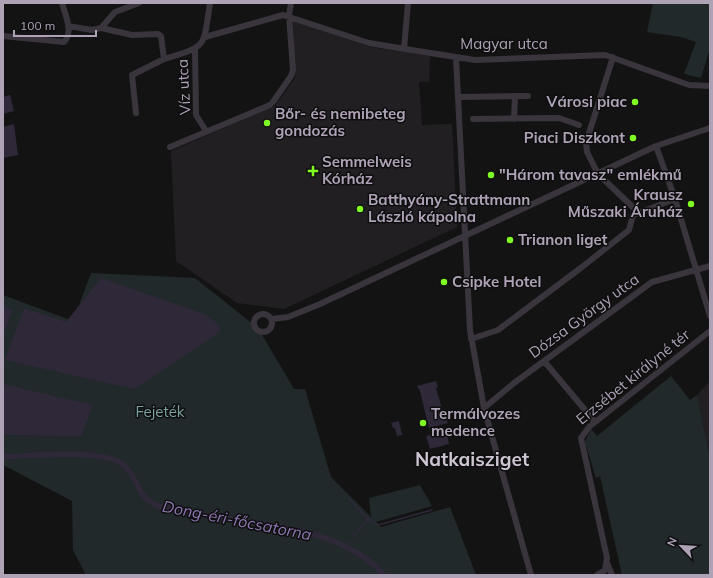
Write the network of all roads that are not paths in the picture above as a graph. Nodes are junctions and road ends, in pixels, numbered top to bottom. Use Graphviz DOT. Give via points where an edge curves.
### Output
graph roads {
  1 [pos="62,3"];
  2 [pos="139,3"];
  3 [pos="210,3"];
  4 [pos="291,3"];
  5 [pos="408,3"];
  6 [pos="289,15"];
  7 [pos="68,26"];
  8 [pos="101,28"];
  9 [pos="3,36"];
  10 [pos="205,37"];
  11 [pos="404,49"];
  12 [pos="195,50"];
  13 [pos="613,57"];
  14 [pos="456,58"];
  15 [pos="164,59"];
  16 [pos="710,86"];
  17 [pos="515,96"];
  18 [pos="528,96"];
  19 [pos="459,97"];
  20 [pos="136,113"];
  21 [pos="473,119"];
  22 [pos="514,119"];
  23 [pos="579,125"];
  24 [pos="710,128"];
  25 [pos="206,131"];
  26 [pos="656,146"];
  27 [pos="170,147"];
  28 [pos="598,174"];
  29 [pos="675,199"];
  30 [pos="638,212"];
  31 [pos="465,238"];
  32 [pos="710,266"];
  33 [pos="696,270"];
  34 [pos="710,316"];
  35 [pos="272,319"];
  36 [pos="710,331"];
  37 [pos="471,339"];
  38 [pos="544,361"];
  39 [pos="484,408"];
  40 [pos="594,422"];
  41 [pos="607,564"];
  42 [pos="531,575"];
  43 [pos="597,575"];
  44 [pos="612,575"];
  1 -- 7 [label="street"];
  2 -- 8 [label="street" via="115,12"];
  3 -- 10 [label="street"];
  4 -- 6 [label="street"];
  5 -- 11 [label="street"];
  6 -- 10 [label="street" via="279,15"];
  6 -- 11 [label="street, Magyar utca" via="370,43"];
  6 -- 25 [label="street" via="293,70 291,76 270,105"];
  7 -- 8 [label="street" via="92,30"];
  7 -- 9 [label="street" via="67,38 62,43"];
  8 -- 15 [label="street" via="132,35 160,35 163,39"];
  10 -- 12 [label="street"];
  11 -- 14 [label="street, Magyar utca"];
  12 -- 15 [label="street"];
  12 -- 25 [label="street, Víz utca" via="196,115"];
  13 -- 14 [label="street, Magyar utca" via="593,54 505,60"];
  13 -- 16 [label="street, Magyar utca" via="689,84"];
  13 -- 28 [label="street" via="586,144 587,152"];
  14 -- 19 [label="street"];
  15 -- 20 [label="street" via="132,75"];
  17 -- 18 [label="street"];
  17 -- 19 [label="street"];
  17 -- 22 [label="street"];
  19 -- 31 [label="street"];
  21 -- 22 [label="street"];
  22 -- 23 [label="street" via="559,118"];
  24 -- 26 [label="street"];
  25 -- 27 [label="street, Víz utca"];
  26 -- 28 [label="street"];
  26 -- 29 [label="street"];
  28 -- 30 [label="street"];
  28 -- 31 [label="street"];
  29 -- 30 [label="street"];
  29 -- 33 [label="street"];
  30 -- 37 [label="street" via="633,215 629,230 582,267 498,330"];
  31 -- 35 [label="street" via="315,306 288,317"];
  31 -- 37 [label="street"];
  32 -- 33 [label="street, Dózsa György utca"];
  33 -- 34 [label="street"];
  33 -- 38 [label="street, Dózsa György utca" via="652,282"];
  36 -- 40 [label="street, Erzsébet királyné tér"];
  37 -- 39 [label="street"];
  38 -- 39 [label="street, Dózsa György utca"];
  38 -- 40 [label="street"];
  39 -- 42 [label="street"];
  40 -- 41 [label="street, Erzsébet királyné tér" via="580,441"];
  41 -- 43 [label="street" via="605,570"];
  41 -- 44 [label="street, Erzsébet királyné tér"];
}
